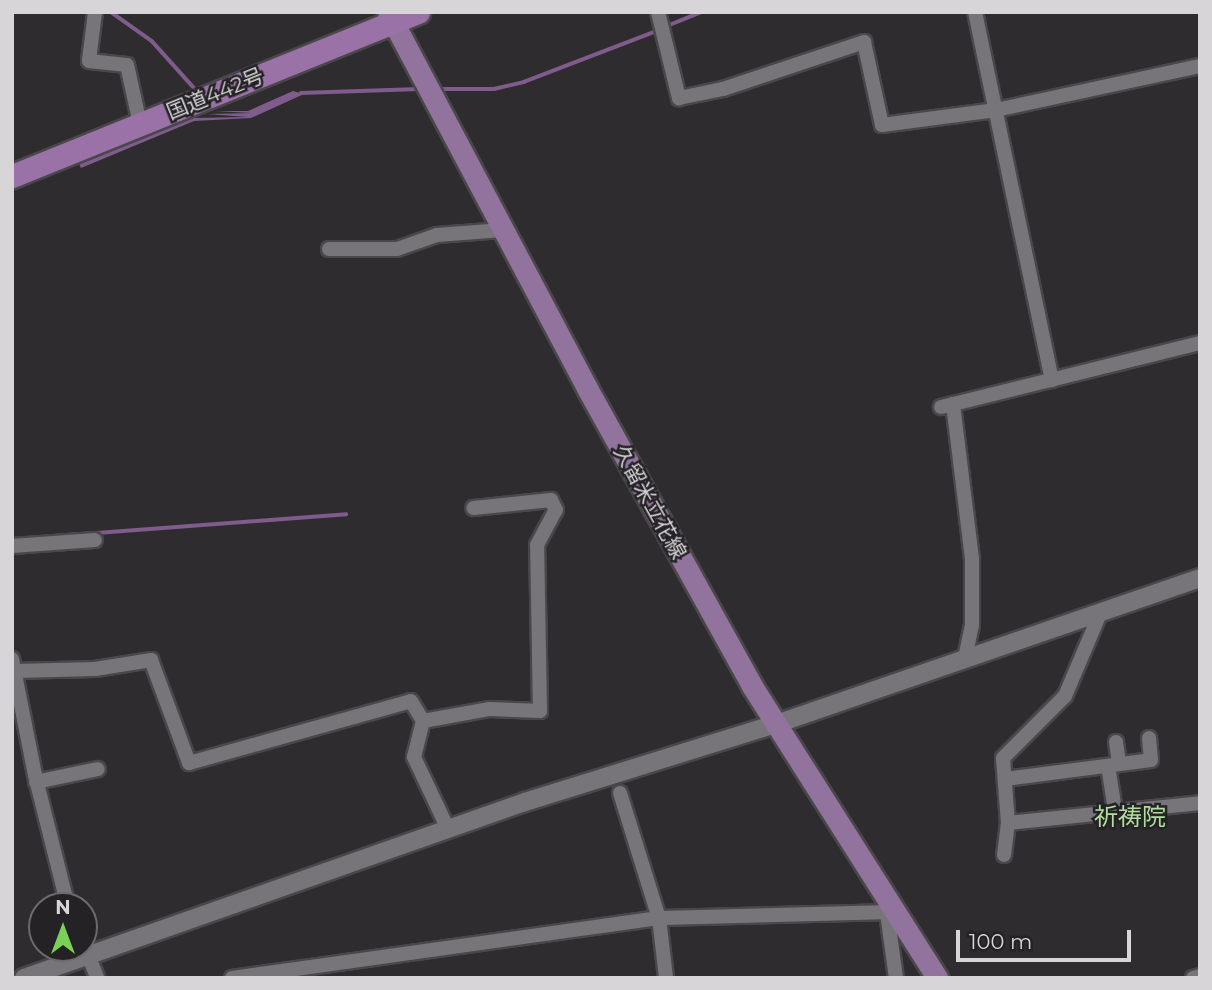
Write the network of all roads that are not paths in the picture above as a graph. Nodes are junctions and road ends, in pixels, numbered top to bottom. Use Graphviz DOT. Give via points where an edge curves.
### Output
graph roads {
  1 [pos="95,12"];
  2 [pos="418,12"];
  3 [pos="658,12"];
  4 [pos="975,12"];
  5 [pos="391,17"];
  6 [pos="1200,66"];
  7 [pos="996,110"];
  8 [pos="141,124"];
  9 [pos="12,176"];
  10 [pos="503,230"];
  11 [pos="329,249"];
  12 [pos="1200,343"];
  13 [pos="1052,380"];
  14 [pos="473,508"];
  15 [pos="95,540"];
  16 [pos="12,546"];
  17 [pos="1200,578"];
  18 [pos="1101,611"];
  19 [pos="965,657"];
  20 [pos="13,665"];
  21 [pos="423,721"];
  22 [pos="776,724"];
  23 [pos="1149,738"];
  24 [pos="1116,741"];
  25 [pos="1113,765"];
  26 [pos="98,769"];
  27 [pos="1005,779"];
  28 [pos="36,782"];
  29 [pos="620,793"];
  30 [pos="1200,803"];
  31 [pos="1115,810"];
  32 [pos="1008,822"];
  33 [pos="448,829"];
  34 [pos="1004,856"];
  35 [pos="64,892"];
  36 [pos="890,913"];
  37 [pos="659,918"];
  38 [pos="98,946"];
  39 [pos="59,962"];
  40 [pos="1200,976"];
  41 [pos="24,978"];
  42 [pos="232,978"];
  43 [pos="666,978"];
  44 [pos="896,978"];
  45 [pos="937,978"];
  46 [pos="1193,978"];
  1 -- 8 [label="street" via="89,61 127,65"];
  2 -- 5 [label="highway, 国道442号"];
  3 -- 7 [label="street" via="679,98 723,89 864,42 882,125"];
  4 -- 7 [label="street"];
  5 -- 8 [label="highway, 国道442号"];
  5 -- 10 [label="main road, 久留米立花線"];
  6 -- 7 [label="street"];
  7 -- 13 [label="street"];
  8 -- 9 [label="highway, 国道442号"];
  10 -- 11 [label="street" via="438,235 397,249"];
  10 -- 22 [label="main road, 久留米立花線"];
  12 -- 13 [label="street"];
  13 -- 19 [label="street" via="947,405 972,558 972,625"];
  14 -- 21 [label="street" via="554,495 555,517 537,545 540,710 490,709"];
  15 -- 16 [label="street"];
  17 -- 18 [label="street"];
  18 -- 19 [label="street"];
  18 -- 27 [label="street" via="1065,696 1003,758"];
  19 -- 22 [label="street"];
  20 -- 21 [label="street" via="95,669 152,660 189,763 411,701"];
  20 -- 28 [label="street"];
  21 -- 33 [label="street" via="414,757"];
  22 -- 33 [label="street"];
  22 -- 36 [label="main road, 久留米立花線"];
  23 -- 25 [label="street" via="1151,760"];
  24 -- 25 [label="street"];
  25 -- 27 [label="street"];
  25 -- 31 [label="street"];
  26 -- 28 [label="street"];
  27 -- 32 [label="street"];
  28 -- 35 [label="street"];
  29 -- 37 [label="street"];
  30 -- 31 [label="street"];
  31 -- 32 [label="street"];
  32 -- 34 [label="street"];
  33 -- 38 [label="street"];
  36 -- 37 [label="street"];
  36 -- 44 [label="street"];
  36 -- 45 [label="main road, 久留米立花線"];
  37 -- 42 [label="street"];
  37 -- 43 [label="street"];
  39 -- 41 [label="street"];
  40 -- 46 [label="street"];
}
